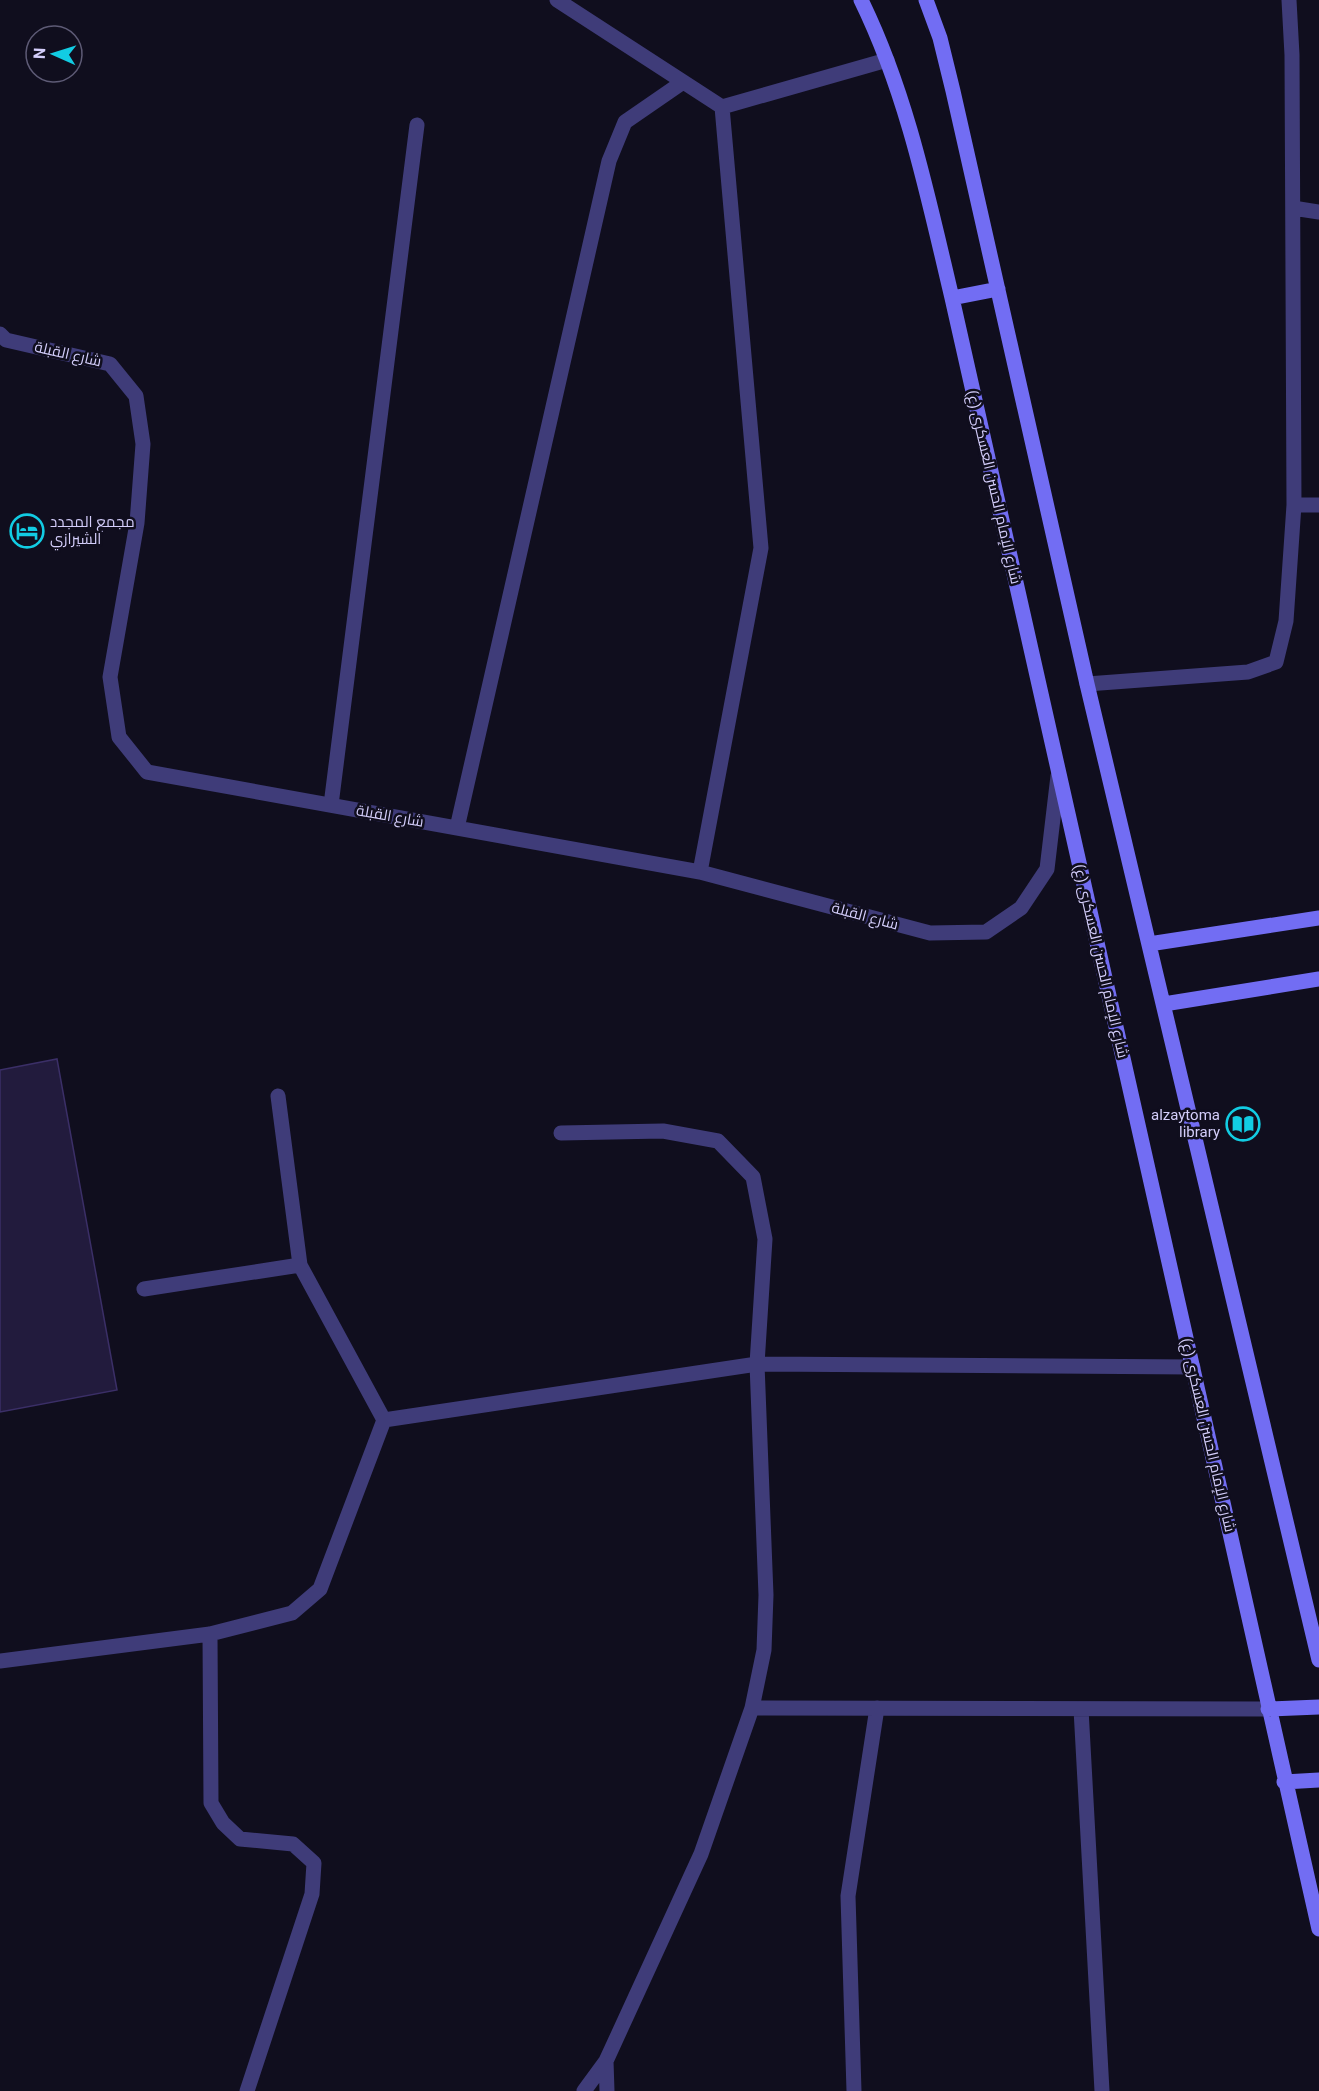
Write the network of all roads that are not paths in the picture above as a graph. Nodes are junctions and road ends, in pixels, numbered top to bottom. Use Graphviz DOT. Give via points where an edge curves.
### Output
graph roads {
  1 [pos="557,0"];
  2 [pos="861,0"];
  3 [pos="926,0"];
  4 [pos="1289,0"];
  5 [pos="887,60"];
  6 [pos="683,81"];
  7 [pos="723,107"];
  8 [pos="417,125"];
  9 [pos="1293,208"];
  10 [pos="1319,212"];
  11 [pos="998,289"];
  12 [pos="952,298"];
  13 [pos="0,334"];
  14 [pos="1294,505"];
  15 [pos="1319,505"];
  16 [pos="1087,684"];
  17 [pos="1058,776"];
  18 [pos="331,805"];
  19 [pos="457,828"];
  20 [pos="700,872"];
  21 [pos="1319,918"];
  22 [pos="1149,944"];
  23 [pos="1319,979"];
  24 [pos="1164,1004"];
  25 [pos="278,1096"];
  26 [pos="561,1133"];
  27 [pos="300,1265"];
  28 [pos="144,1289"];
  29 [pos="758,1364"];
  30 [pos="1193,1367"];
  31 [pos="384,1420"];
  32 [pos="210,1634"];
  33 [pos="0,1660"];
  34 [pos="1319,1660"];
  35 [pos="1319,1707"];
  36 [pos="752,1708"];
  37 [pos="877,1708"];
  38 [pos="1081,1708"];
  39 [pos="1269,1708"];
  40 [pos="1319,1780"];
  41 [pos="1284,1782"];
  42 [pos="1319,1929"];
  43 [pos="606,2061"];
  44 [pos="247,2091"];
  45 [pos="584,2091"];
  46 [pos="607,2091"];
  47 [pos="854,2091"];
  48 [pos="1102,2091"];
  1 -- 6 [label="street"];
  2 -- 5 [label="main road, شارع الإمام الحسن العسکری (ع)"];
  3 -- 11 [label="main road" via="942,48"];
  4 -- 9 [label="street"];
  5 -- 7 [label="street"];
  5 -- 12 [label="main road, شارع الإمام الحسن العسکری (ع)" via="918,159"];
  6 -- 7 [label="street"];
  6 -- 19 [label="street" via="625,122 609,161"];
  7 -- 20 [label="street" via="761,548"];
  8 -- 18 [label="street"];
  9 -- 10 [label="street"];
  9 -- 14 [label="street"];
  11 -- 12 [label="main road"];
  11 -- 16 [label="main road"];
  12 -- 17 [label="main road, شارع الإمام الحسن العسکری (ع)"];
  13 -- 18 [label="street, شارع القبلة" via="6,340 111,364 136,396 143,444 137,523 110,677 120,737 147,772"];
  14 -- 15 [label="street"];
  14 -- 16 [label="street" via="1286,621 1276,662 1248,672"];
  16 -- 22 [label="main road"];
  17 -- 20 [label="street, شارع القبلة" via="1047,869 1021,908 986,932 930,933"];
  17 -- 30 [label="main road, شارع الإمام الحسن العسکری (ع)"];
  18 -- 19 [label="street, شارع القبلة"];
  19 -- 20 [label="street, شارع القبلة"];
  21 -- 22 [label="main road"];
  22 -- 24 [label="main road"];
  23 -- 24 [label="main road"];
  24 -- 34 [label="main road"];
  25 -- 27 [label="street"];
  26 -- 29 [label="street" via="663,1131 718,1141 753,1177 765,1239"];
  27 -- 28 [label="street"];
  27 -- 31 [label="street"];
  29 -- 30 [label="street"];
  29 -- 31 [label="street"];
  29 -- 36 [label="street" via="766,1595 764,1650"];
  30 -- 39 [label="main road, شارع الإمام الحسن العسکری (ع)"];
  31 -- 32 [label="street" via="320,1589 292,1613"];
  32 -- 33 [label="street"];
  32 -- 44 [label="street" via="211,1803 240,1839 293,1844 314,1863 312,1894"];
  35 -- 39 [label="main road"];
  36 -- 37 [label="street"];
  36 -- 43 [label="street" via="701,1854"];
  37 -- 38 [label="street"];
  37 -- 47 [label="street" via="848,1896"];
  38 -- 39 [label="street"];
  38 -- 48 [label="street"];
  39 -- 41 [label="main road, شارع الإمام الحسن العسکری (ع)"];
  40 -- 41 [label="main road"];
  41 -- 42 [label="main road, شارع الإمام الحسن العسکری (ع)"];
  43 -- 45 [label="street"];
  43 -- 46 [label="street"];
}
